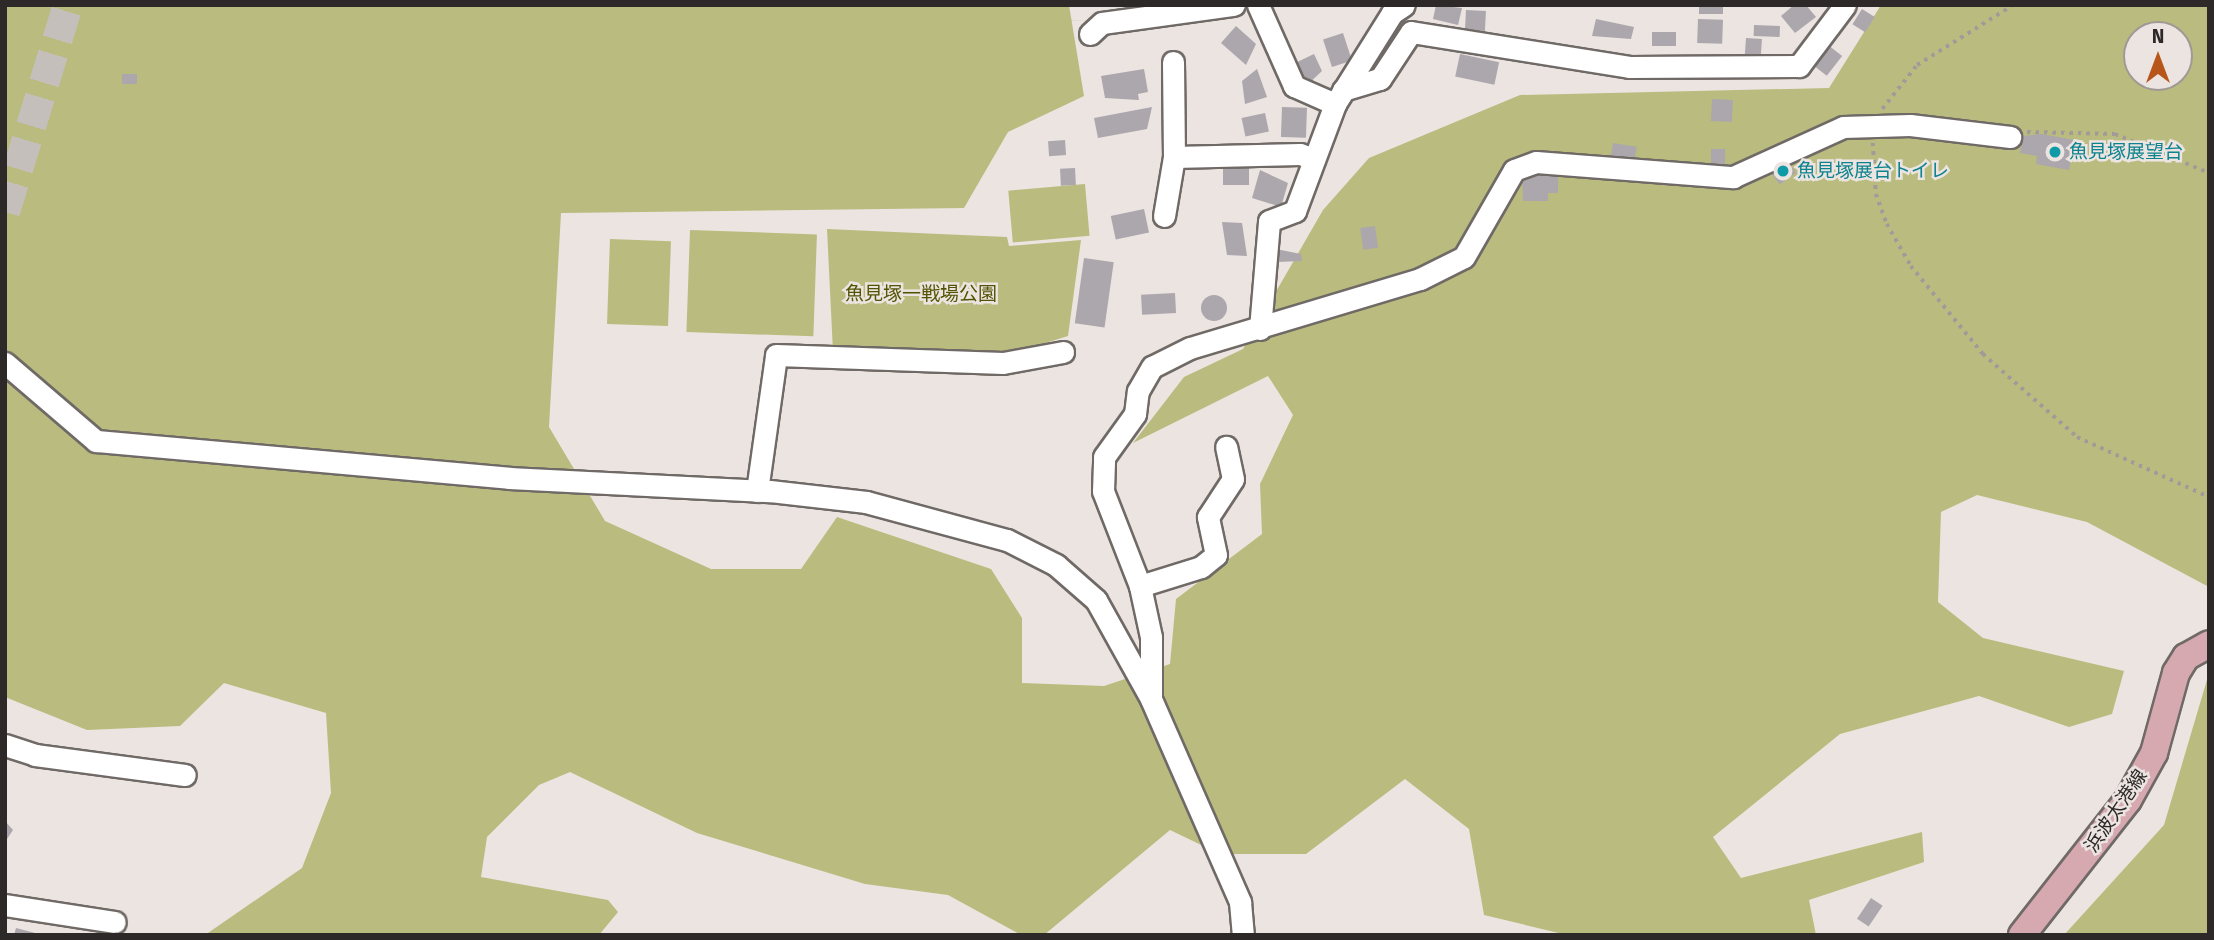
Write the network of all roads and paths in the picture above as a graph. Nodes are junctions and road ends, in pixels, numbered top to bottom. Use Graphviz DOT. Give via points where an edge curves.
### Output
graph roads {
  1 [pos="1234,5"];
  2 [pos="1258,5"];
  3 [pos="1404,5"];
  4 [pos="1844,5"];
  5 [pos="2013,5"];
  6 [pos="1090,34"];
  7 [pos="1173,62"];
  8 [pos="1339,97"];
  9 [pos="1875,126"];
  10 [pos="2010,137"];
  11 [pos="1174,157"];
  12 [pos="1314,159"];
  13 [pos="2209,173"];
  14 [pos="1164,216"];
  15 [pos="1260,329"];
  16 [pos="1063,352"];
  17 [pos="5,363"];
  18 [pos="1226,447"];
  19 [pos="757,491"];
  20 [pos="2209,497"];
  21 [pos="1140,586"];
  22 [pos="2209,644"];
  23 [pos="1151,699"];
  24 [pos="5,745"];
  25 [pos="185,775"];
  26 [pos="5,905"];
  27 [pos="115,922"];
  28 [pos="1242,935"];
  29 [pos="2022,935"];
  1 -- 6 [label="street" via="1102,23"];
  2 -- 8 [label="street" via="1294,86"];
  3 -- 8 [label="street" via="1392,13"];
  4 -- 8 [label="street" via="1799,66 1629,67 1411,32 1380,79"];
  5 -- 9 [label="path" via="1917,65 1886,99"];
  7 -- 11 [label="street"];
  8 -- 12 [label="street"];
  9 -- 10 [label="street"];
  9 -- 15 [label="street" via="1814,135 1733,177 1536,162 1514,170 1464,257 1420,279"];
  9 -- 20 [label="path" via="1876,194 1887,224 1911,266 1983,354 2077,437"];
  10 -- 13 [label="path" via="2047,128 2098,130"];
  11 -- 12 [label="street" via="1300,154"];
  11 -- 14 [label="street"];
  12 -- 15 [label="street" via="1295,212 1269,221"];
  15 -- 21 [label="street" via="1190,348 1152,367 1138,391 1135,414 1104,457 1103,491"];
  16 -- 19 [label="street" via="1003,363 776,355"];
  17 -- 19 [label="street" via="96,440 509,478"];
  18 -- 21 [label="street" via="1233,479 1208,517 1216,555 1201,567"];
  19 -- 23 [label="street" via="866,502 944,521 1007,540 1056,565 1096,600"];
  21 -- 23 [label="street" via="1151,637"];
  22 -- 29 [label="main road, 浜波太港線" via="2186,657 2172,682 2154,753 2128,800"];
  23 -- 28 [label="street" via="1240,902"];
  24 -- 25 [label="street" via="35,755"];
  26 -- 27 [label="street"];
}
